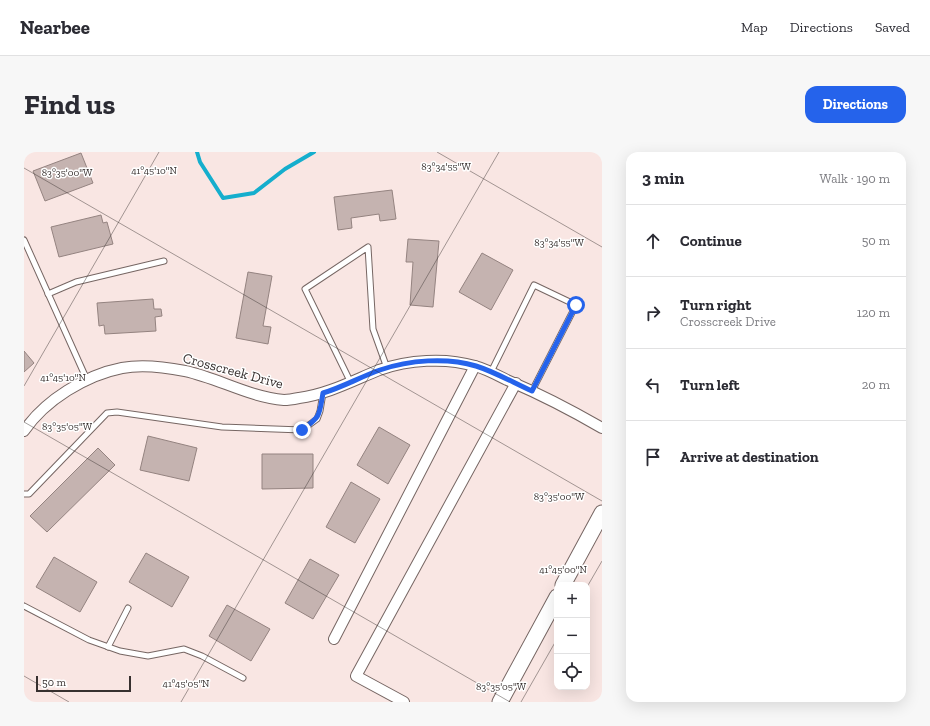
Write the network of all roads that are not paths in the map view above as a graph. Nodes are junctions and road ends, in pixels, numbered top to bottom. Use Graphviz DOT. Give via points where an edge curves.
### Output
graph roads {
  1 [pos="24,240"];
  2 [pos="164,261"];
  3 [pos="48,294"];
  4 [pos="475,366"];
  5 [pos="387,368"];
  6 [pos="491,372"];
  7 [pos="87,380"];
  8 [pos="351,383"];
  9 [pos="516,384"];
  10 [pos="532,391"];
  11 [pos="323,393"];
  12 [pos="602,428"];
  13 [pos="24,431"];
  14 [pos="24,494"];
  15 [pos="602,513"];
  16 [pos="565,582"];
  17 [pos="554,603"];
  18 [pos="24,606"];
  19 [pos="128,608"];
  20 [pos="334,639"];
  21 [pos="108,646"];
  22 [pos="244,678"];
  23 [pos="404,702"];
  24 [pos="500,702"];
  1 -- 3 [label="lane"];
  2 -- 3 [label="lane" via="76,282"];
  3 -- 7 [label="lane"];
  4 -- 5 [label="street, Crosscreek Drive" via="432,361"];
  4 -- 6 [label="street, Crosscreek Drive"];
  4 -- 20 [label="street"];
  5 -- 8 [label="street, Crosscreek Drive"];
  5 -- 8 [label="lane" via="373,329 368,247 304,289"];
  6 -- 9 [label="street, Crosscreek Drive"];
  6 -- 10 [label="lane" via="534,284 576,305"];
  7 -- 11 [label="street, Crosscreek Drive" via="122,368 148,366 185,371 258,395 286,400"];
  7 -- 13 [label="street, Crosscreek Drive" via="49,404"];
  8 -- 11 [label="street, Crosscreek Drive"];
  9 -- 10 [label="street, Crosscreek Drive"];
  9 -- 23 [label="street" via="356,676"];
  10 -- 12 [label="street, Crosscreek Drive"];
  11 -- 14 [label="lane" via="317,419 302,430 222,427 117,412 107,413 29,494"];
  15 -- 16 [label="main road"];
  17 -- 24 [label="main road"];
  18 -- 21 [label="lane" via="89,640"];
  19 -- 21 [label="lane"];
  21 -- 22 [label="lane" via="148,656 184,649"];
}
